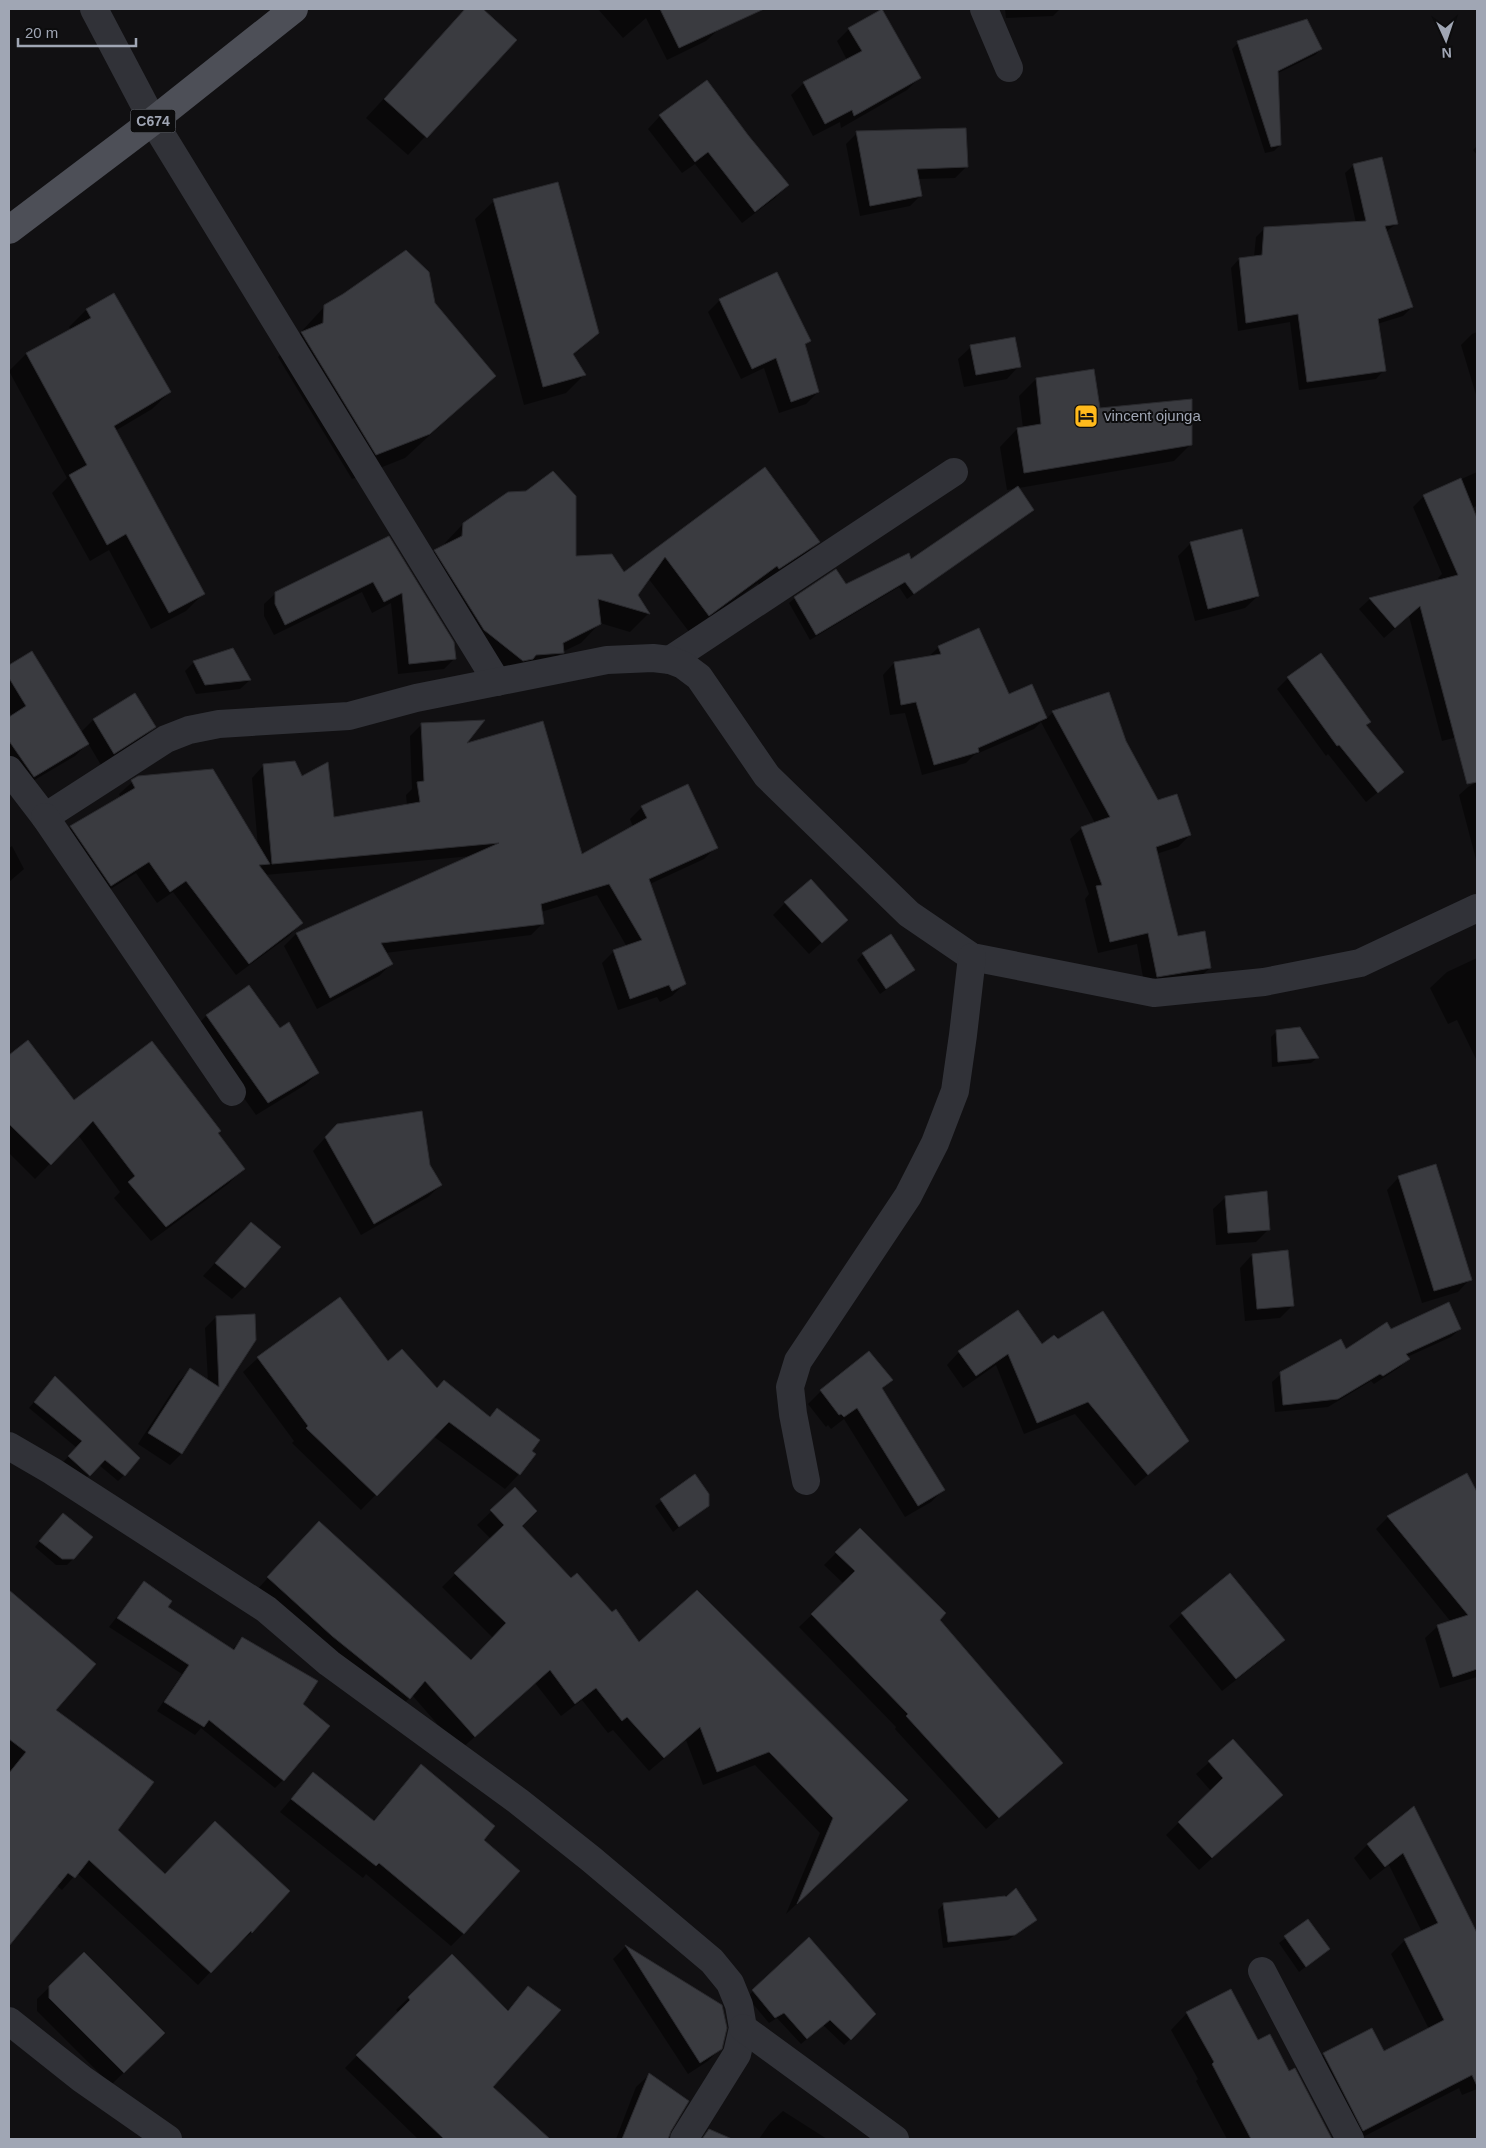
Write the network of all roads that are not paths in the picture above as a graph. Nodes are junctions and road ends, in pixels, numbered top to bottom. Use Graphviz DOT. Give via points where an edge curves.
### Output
graph roads {
  1 [pos="94,9"];
  2 [pos="294,9"];
  3 [pos="984,9"];
  4 [pos="1009,68"];
  5 [pos="153,121"];
  6 [pos="9,230"];
  7 [pos="954,472"];
  8 [pos="670,660"];
  9 [pos="497,682"];
  10 [pos="9,770"];
  11 [pos="45,817"];
  12 [pos="1477,908"];
  13 [pos="972,957"];
  14 [pos="232,1092"];
  15 [pos="9,1446"];
  16 [pos="806,1481"];
  17 [pos="1262,1971"];
  18 [pos="9,2021"];
  19 [pos="742,2028"];
  20 [pos="168,2139"];
  21 [pos="684,2139"];
  22 [pos="895,2139"];
  23 [pos="1350,2139"];
  1 -- 5 [label="street"];
  2 -- 5 [label="main road, C674"];
  3 -- 4 [label="street"];
  5 -- 6 [label="main road, C674"];
  5 -- 9 [label="street"];
  7 -- 8 [label="street"];
  8 -- 9 [label="street" via="607,660"];
  8 -- 13 [label="street" via="699,677 767,776 909,914"];
  9 -- 11 [label="street" via="416,698 349,716 219,724 190,730 166,739"];
  10 -- 11 [label="street"];
  11 -- 14 [label="street"];
  12 -- 13 [label="street" via="1360,963 1264,982 1154,993"];
  13 -- 16 [label="street" via="955,1091 935,1142 908,1196 798,1361 790,1387"];
  15 -- 19 [label="street" via="266,1609 329,1663 576,1847 712,1960 730,1983 739,2005"];
  17 -- 23 [label="street"];
  18 -- 20 [label="street" via="82,2079"];
  19 -- 21 [label="street" via="737,2054"];
  19 -- 22 [label="street"];
}
